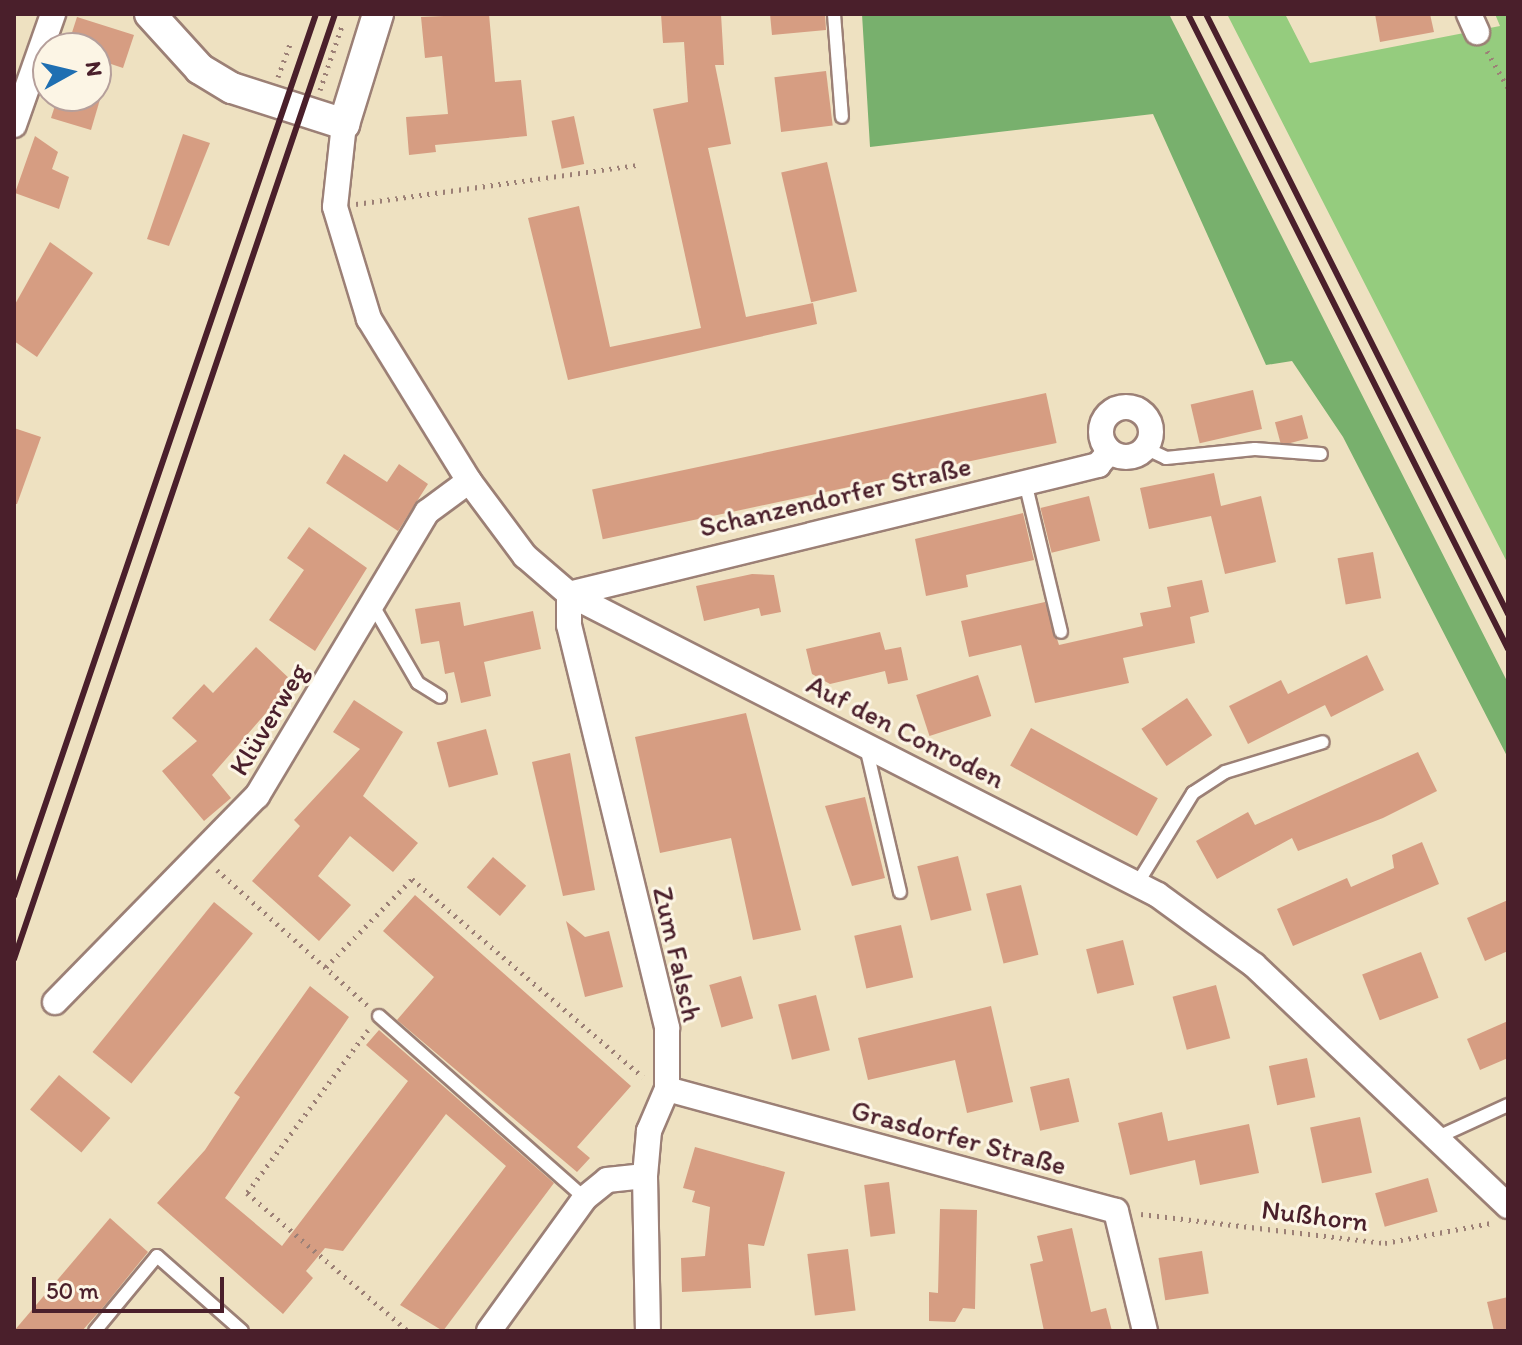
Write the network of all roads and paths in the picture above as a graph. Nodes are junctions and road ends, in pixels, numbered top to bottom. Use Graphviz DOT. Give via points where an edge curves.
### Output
graph roads {
  1 [pos="53,14"];
  2 [pos="150,14"];
  3 [pos="378,14"];
  4 [pos="834,14"];
  5 [pos="343,23"];
  6 [pos="1473,23"];
  7 [pos="291,41"];
  8 [pos="1508,88"];
  9 [pos="270,100"];
  10 [pos="312,114"];
  11 [pos="842,117"];
  12 [pos="344,124"];
  13 [pos="14,125"];
  14 [pos="636,165"];
  15 [pos="335,207"];
  16 [pos="1145,448"];
  17 [pos="1110,451"];
  18 [pos="1321,454"];
  19 [pos="469,481"];
  20 [pos="1025,482"];
  21 [pos="569,594"];
  22 [pos="372,604"];
  23 [pos="1061,632"];
  24 [pos="440,697"];
  25 [pos="1323,742"];
  26 [pos="865,744"];
  27 [pos="197,852"];
  28 [pos="1137,884"];
  29 [pos="900,892"];
  30 [pos="326,967"];
  31 [pos="55,1002"];
  32 [pos="379,1016"];
  33 [pos="667,1089"];
  34 [pos="1508,1105"];
  35 [pos="1438,1137"];
  36 [pos="645,1176"];
  37 [pos="585,1198"];
  38 [pos="1508,1206"];
  39 [pos="1116,1211"];
  40 [pos="1508,1220"];
  41 [pos="95,1331"];
  42 [pos="242,1331"];
  43 [pos="408,1331"];
  44 [pos="489,1331"];
  45 [pos="648,1331"];
  46 [pos="1145,1331"];
  1 -- 13 [label="street"];
  2 -- 9 [label="street" via="200,69"];
  3 -- 12 [label="street"];
  4 -- 11 [label="lane"];
  5 -- 10 [label="path"];
  6 -- 8 [label="path"];
  7 -- 9 [label="path"];
  9 -- 10 [label="street"];
  10 -- 12 [label="street"];
  12 -- 15 [label="street, Auf den Conroden"];
  14 -- 15 [label="path"];
  15 -- 19 [label="street, Auf den Conroden" via="346,260 369,319"];
  16 -- 17 [label="street, Schanzendorfer Straße" via="1128,456"];
  16 -- 17 [label="street" via="1148,420 1124,407 1102,424"];
  16 -- 18 [label="lane" via="1166,458 1255,449"];
  17 -- 20 [label="street, Schanzendorfer Straße" via="1098,465"];
  19 -- 21 [label="street, Auf den Conroden" via="525,556"];
  19 -- 22 [label="street, Klüverweg" via="427,512"];
  20 -- 21 [label="street, Schanzendorfer Straße"];
  20 -- 23 [label="lane"];
  21 -- 26 [label="street, Auf den Conroden"];
  21 -- 33 [label="street, Zum Falsch" via="569,625 667,1028"];
  22 -- 24 [label="lane" via="418,683"];
  22 -- 27 [label="street, Klüverweg" via="257,796"];
  25 -- 28 [label="lane" via="1225,772 1193,793"];
  26 -- 28 [label="street, Auf den Conroden"];
  26 -- 29 [label="lane"];
  27 -- 30 [label="path"];
  27 -- 31 [label="street, Klüverweg"];
  28 -- 35 [label="street, Auf den Conroden" via="1254,965"];
  30 -- 32 [label="path"];
  30 -- 33 [label="path" via="412,879 641,1077"];
  32 -- 37 [label="lane"];
  32 -- 43 [label="path" via="247,1193"];
  33 -- 36 [label="street, Zum Falsch" via="649,1131"];
  33 -- 39 [label="street, Grasdorfer Straße"];
  34 -- 35 [label="lane"];
  35 -- 38 [label="street, Auf den Conroden"];
  36 -- 37 [label="street" via="607,1180"];
  36 -- 45 [label="street, Zum Falsch"];
  37 -- 44 [label="street"];
  39 -- 40 [label="path, Nußhorn" via="1385,1243"];
  39 -- 46 [label="street"];
  41 -- 42 [label="lane" via="157,1256"];
}
